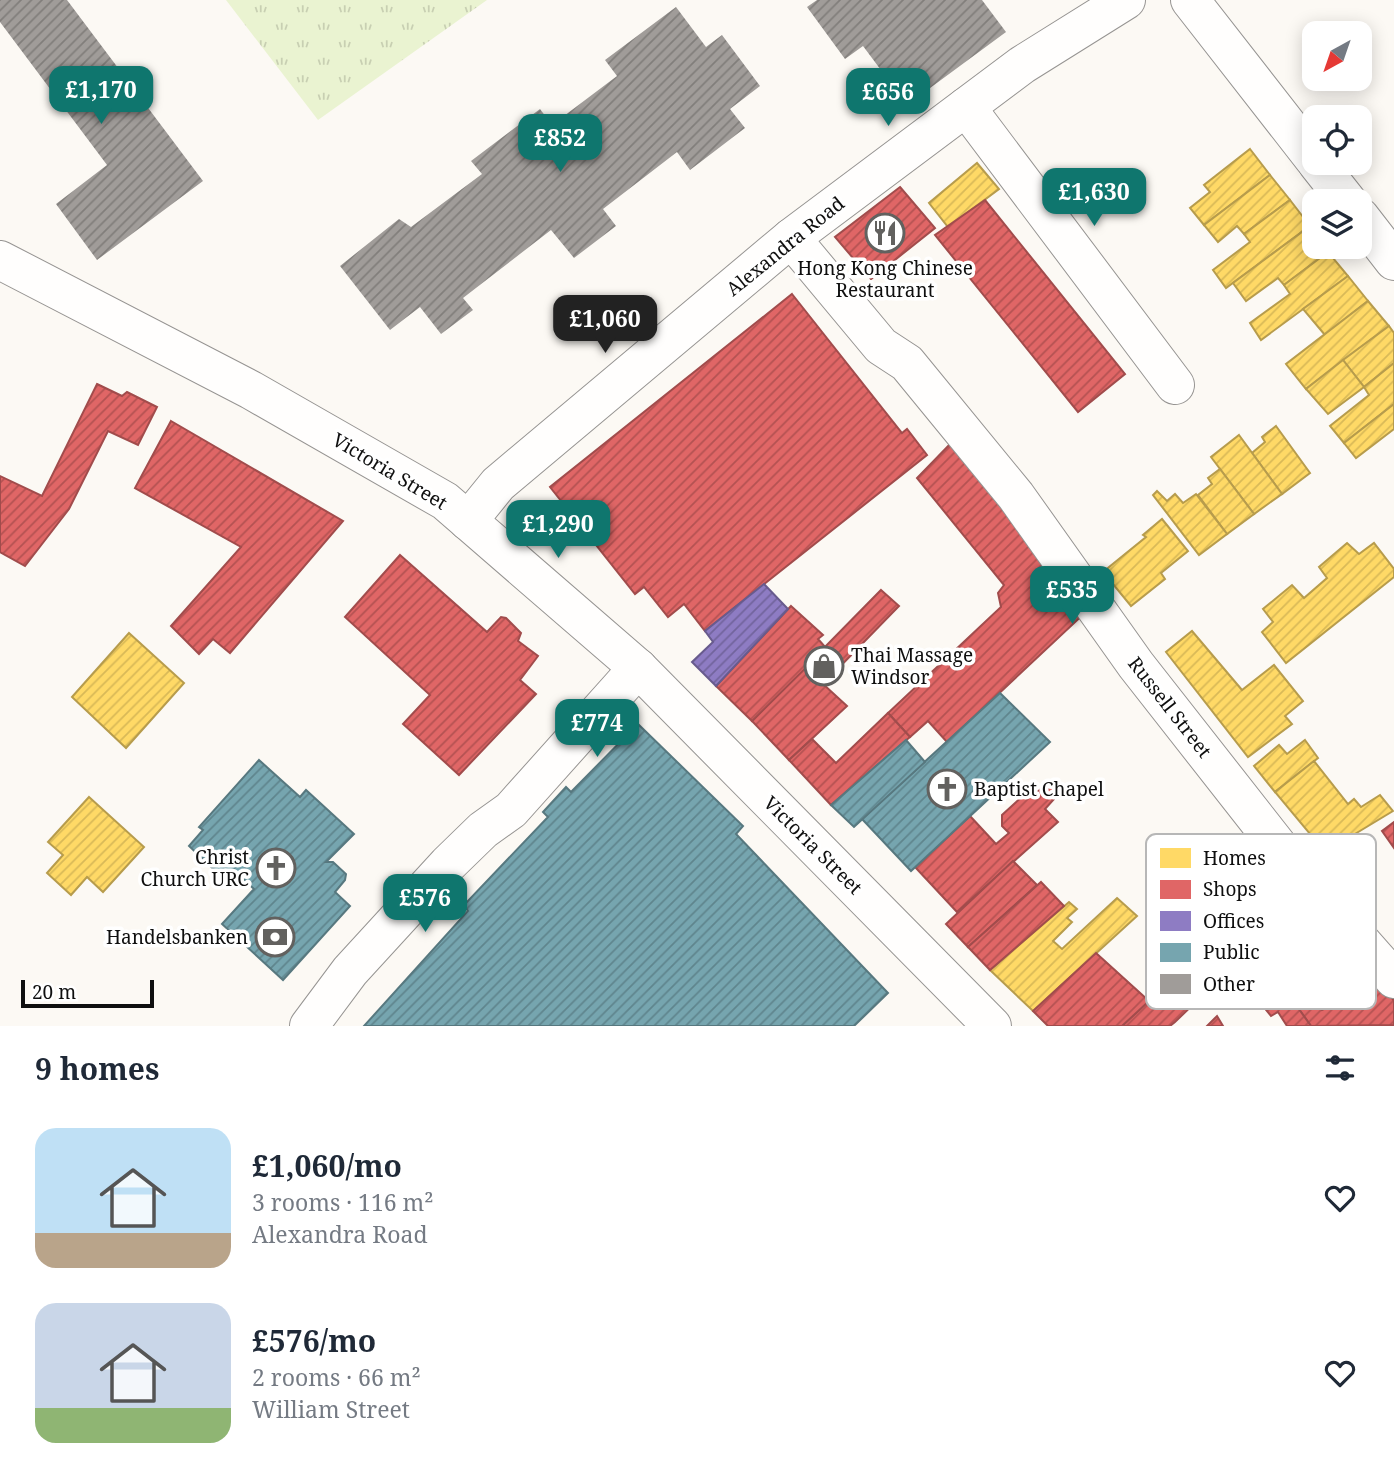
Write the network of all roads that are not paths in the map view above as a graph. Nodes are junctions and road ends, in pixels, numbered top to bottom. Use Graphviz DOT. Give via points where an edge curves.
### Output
graph roads {
  1 [pos="1126,0"];
  2 [pos="1190,0"];
  3 [pos="966,107"];
  4 [pos="1302,143"];
  5 [pos="1327,175"];
  6 [pos="1338,189"];
  7 [pos="1372,233"];
  8 [pos="791,238"];
  9 [pos="0,260"];
  10 [pos="1394,261"];
  11 [pos="1175,385"];
  12 [pos="468,521"];
  13 [pos="638,668"];
  14 [pos="1269,834"];
  15 [pos="1376,959"];
  16 [pos="1394,979"];
  17 [pos="309,1026"];
  18 [pos="992,1026"];
  1 -- 3 [label="street, Alexandra Road" via="1022,65"];
  2 -- 4 [label="street"];
  3 -- 8 [label="street, Alexandra Road"];
  3 -- 11 [label="street"];
  5 -- 6 [label="street"];
  7 -- 10 [label="street"];
  8 -- 12 [label="street, Alexandra Road" via="498,484"];
  8 -- 14 [label="street, Russell Street" via="881,346 907,363 1016,496 1136,665"];
  9 -- 12 [label="street, Victoria Street" via="251,390 445,501"];
  12 -- 13 [label="street, Victoria Street"];
  13 -- 17 [label="street" via="511,810 483,830 430,883 350,971"];
  13 -- 18 [label="street, Victoria Street"];
  15 -- 16 [label="street, Russell Street"];
}
